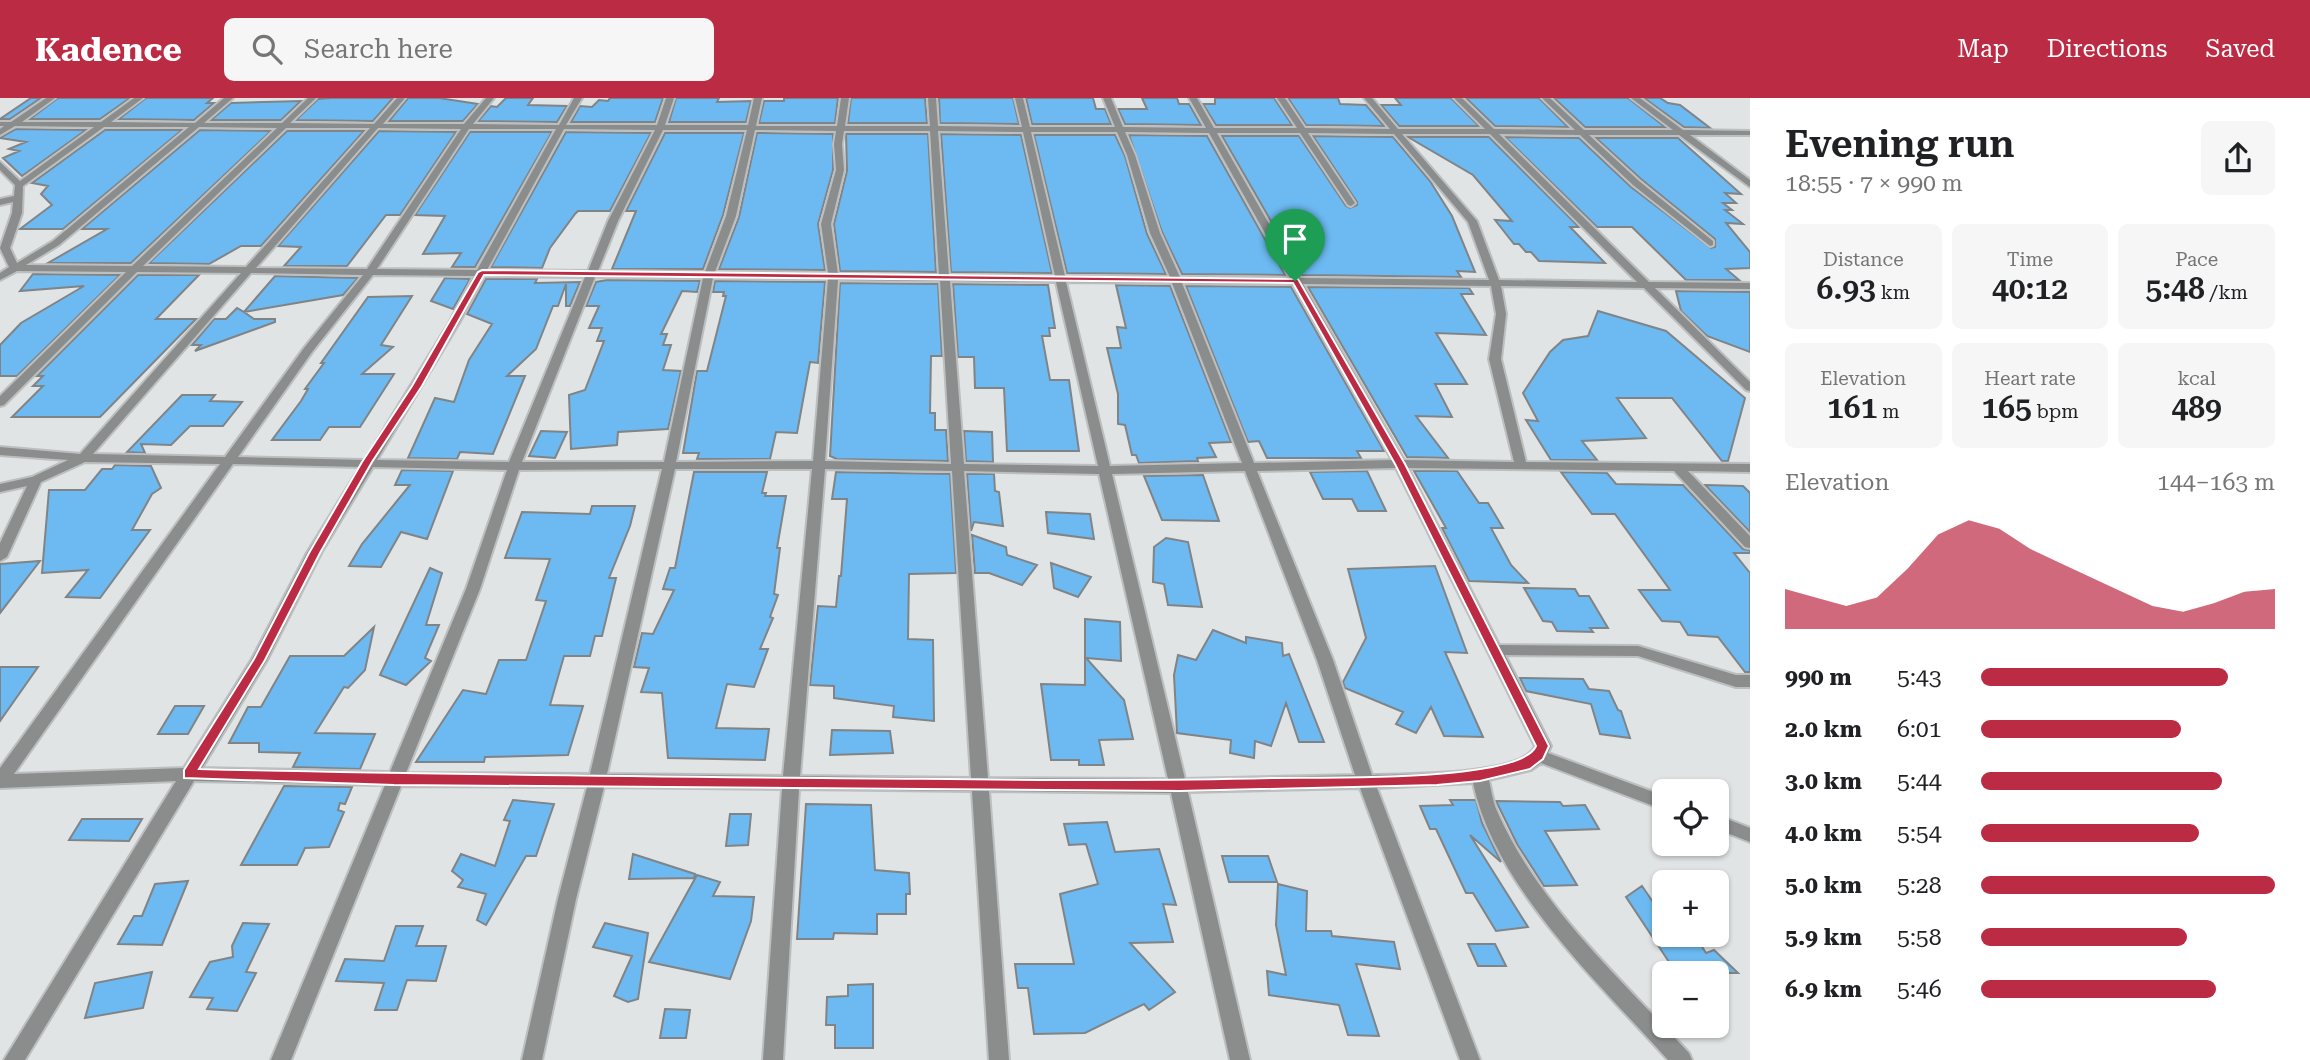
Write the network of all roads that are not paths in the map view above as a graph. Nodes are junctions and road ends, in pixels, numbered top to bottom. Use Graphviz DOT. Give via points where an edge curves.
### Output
graph roads {
  1 [pos="51,98"];
  2 [pos="139,98"];
  3 [pos="229,98"];
  4 [pos="312,98"];
  5 [pos="401,98"];
  6 [pos="490,98"];
  7 [pos="578,98"];
  8 [pos="670,98"];
  9 [pos="758,98"];
  10 [pos="845,98"];
  11 [pos="932,98"];
  12 [pos="1019,98"];
  13 [pos="1107,98"];
  14 [pos="1193,98"];
  15 [pos="1281,98"];
  16 [pos="1368,98"];
  17 [pos="1458,98"];
  18 [pos="1546,98"];
  19 [pos="1635,98"];
  20 [pos="103,123"];
  21 [pos="0,124"];
  22 [pos="13,124"];
  23 [pos="195,125"];
  24 [pos="281,126"];
  25 [pos="377,126"];
  26 [pos="467,126"];
  27 [pos="561,126"];
  28 [pos="660,127"];
  29 [pos="751,128"];
  30 [pos="841,128"];
  31 [pos="934,129"];
  32 [pos="1026,129"];
  33 [pos="1118,130"];
  34 [pos="1210,130"];
  35 [pos="1302,130"];
  36 [pos="1395,131"];
  37 [pos="1491,131"];
  38 [pos="1581,131"];
  39 [pos="1679,132"];
  40 [pos="0,134"];
  41 [pos="1750,134"];
  42 [pos="0,165"];
  43 [pos="1750,184"];
  44 [pos="19,185"];
  45 [pos="18,198"];
  46 [pos="0,202"];
  47 [pos="1351,203"];
  48 [pos="1710,243"];
  49 [pos="14,268"];
  50 [pos="136,269"];
  51 [pos="251,270"];
  52 [pos="370,271"];
  53 [pos="482,272"];
  54 [pos="593,274"];
  55 [pos="709,275"];
  56 [pos="832,276"];
  57 [pos="0,277"];
  58 [pos="945,278"];
  59 [pos="1060,279"];
  60 [pos="1176,280"];
  61 [pos="1295,281"];
  62 [pos="1495,283"];
  63 [pos="1644,285"];
  64 [pos="1750,286"];
  65 [pos="1750,388"];
  66 [pos="0,403"];
  67 [pos="0,450"];
  68 [pos="83,458"];
  69 [pos="230,460"];
  70 [pos="367,462"];
  71 [pos="1400,464"];
  72 [pos="818,465"];
  73 [pos="514,466"];
  74 [pos="1521,466"];
  75 [pos="669,467"];
  76 [pos="958,467"];
  77 [pos="1250,467"];
  78 [pos="1678,468"];
  79 [pos="1750,468"];
  80 [pos="1103,470"];
  81 [pos="36,480"];
  82 [pos="0,488"];
  83 [pos="1750,544"];
  84 [pos="0,557"];
  85 [pos="1494,650"];
  86 [pos="1750,681"];
  87 [pos="1539,756"];
  88 [pos="189,774"];
  89 [pos="1480,776"];
  90 [pos="394,779"];
  91 [pos="597,780"];
  92 [pos="0,781"];
  93 [pos="1366,782"];
  94 [pos="791,783"];
  95 [pos="979,783"];
  96 [pos="1180,786"];
  97 [pos="1652,798"];
  98 [pos="1729,827"];
  99 [pos="1750,835"];
  100 [pos="15,1060"];
  101 [pos="281,1060"];
  102 [pos="531,1060"];
  103 [pos="773,1060"];
  104 [pos="999,1060"];
  105 [pos="1240,1060"];
  106 [pos="1470,1060"];
  107 [pos="1682,1060"];
  1 -- 22 [label="street"];
  2 -- 20 [label="street"];
  3 -- 23 [label="street"];
  4 -- 24 [label="street"];
  5 -- 25 [label="street"];
  6 -- 26 [label="street"];
  7 -- 27 [label="street"];
  8 -- 28 [label="street"];
  9 -- 29 [label="street"];
  10 -- 30 [label="street"];
  11 -- 31 [label="street"];
  12 -- 32 [label="street"];
  13 -- 33 [label="street"];
  14 -- 34 [label="street"];
  15 -- 35 [label="street"];
  16 -- 36 [label="street"];
  17 -- 37 [label="street"];
  18 -- 38 [label="street"];
  19 -- 39 [label="street"];
  20 -- 22 [label="street"];
  20 -- 23 [label="street"];
  20 -- 44 [label="street"];
  21 -- 22 [label="street"];
  22 -- 40 [label="street"];
  23 -- 24 [label="street"];
  23 -- 49 [label="street" via="56,243"];
  24 -- 25 [label="street"];
  24 -- 50 [label="street"];
  25 -- 26 [label="street"];
  25 -- 51 [label="street"];
  26 -- 27 [label="street"];
  26 -- 52 [label="street"];
  27 -- 28 [label="street"];
  27 -- 53 [label="street"];
  28 -- 29 [label="street"];
  28 -- 54 [label="street" via="613,221"];
  29 -- 30 [label="street"];
  29 -- 55 [label="street" via="731,216"];
  30 -- 31 [label="street"];
  30 -- 56 [label="street" via="840,170 826,224"];
  31 -- 32 [label="street"];
  31 -- 58 [label="street"];
  32 -- 33 [label="street"];
  32 -- 59 [label="street"];
  33 -- 34 [label="street"];
  33 -- 60 [label="street"];
  34 -- 35 [label="street"];
  34 -- 61 [label="street"];
  35 -- 36 [label="street"];
  35 -- 47 [label="street"];
  36 -- 37 [label="street"];
  36 -- 62 [label="street" via="1472,221"];
  37 -- 38 [label="street"];
  37 -- 63 [label="street"];
  38 -- 39 [label="street"];
  38 -- 48 [label="street"];
  39 -- 41 [label="street"];
  39 -- 43 [label="street"];
  42 -- 44 [label="street"];
  44 -- 45 [label="street"];
  45 -- 46 [label="street"];
  45 -- 49 [label="street" via="5,248"];
  49 -- 50 [label="street"];
  49 -- 57 [label="street"];
  50 -- 51 [label="street"];
  50 -- 66 [label="street"];
  51 -- 52 [label="street"];
  51 -- 68 [label="street"];
  52 -- 53 [label="street"];
  52 -- 69 [label="street"];
  53 -- 54 [label="street"];
  53 -- 70 [label="street"];
  54 -- 55 [label="street"];
  54 -- 73 [label="street"];
  55 -- 56 [label="street"];
  55 -- 75 [label="street"];
  56 -- 58 [label="street"];
  56 -- 72 [label="street"];
  58 -- 59 [label="street"];
  58 -- 76 [label="street"];
  59 -- 60 [label="street"];
  59 -- 80 [label="street"];
  60 -- 61 [label="street"];
  60 -- 77 [label="street"];
  61 -- 62 [label="street"];
  61 -- 71 [label="street"];
  62 -- 63 [label="street"];
  62 -- 74 [label="street" via="1501,314 1495,359"];
  63 -- 64 [label="street"];
  63 -- 65 [label="street"];
  67 -- 68 [label="street"];
  68 -- 69 [label="street"];
  68 -- 81 [label="street"];
  69 -- 70 [label="street"];
  69 -- 92 [label="street"];
  70 -- 73 [label="street"];
  70 -- 88 [label="street" via="259,660"];
  71 -- 74 [label="street"];
  71 -- 77 [label="street"];
  71 -- 85 [label="street"];
  72 -- 75 [label="street"];
  72 -- 76 [label="street"];
  72 -- 94 [label="street"];
  73 -- 75 [label="street"];
  73 -- 90 [label="street" via="473,589"];
  74 -- 78 [label="street"];
  75 -- 91 [label="street"];
  76 -- 80 [label="street"];
  76 -- 95 [label="street"];
  77 -- 80 [label="street"];
  77 -- 93 [label="street" via="1325,660"];
  78 -- 79 [label="street"];
  78 -- 83 [label="street"];
  80 -- 96 [label="street"];
  81 -- 82 [label="street"];
  81 -- 84 [label="street"];
  85 -- 86 [label="street" via="1638,651"];
  85 -- 87 [label="street" via="1543,746"];
  87 -- 89 [label="street" via="1525,765"];
  87 -- 97 [label="street"];
  88 -- 90 [label="street"];
  88 -- 92 [label="street"];
  88 -- 100 [label="street"];
  89 -- 93 [label="street"];
  89 -- 107 [label="street" via="1487,808 1511,856 1552,918"];
  90 -- 91 [label="street"];
  90 -- 101 [label="street"];
  91 -- 94 [label="street"];
  91 -- 102 [label="street"];
  93 -- 96 [label="street"];
  93 -- 106 [label="street"];
  94 -- 95 [label="street"];
  94 -- 103 [label="street"];
  95 -- 96 [label="street"];
  95 -- 104 [label="street"];
  96 -- 105 [label="street"];
  98 -- 99 [label="street"];
}
